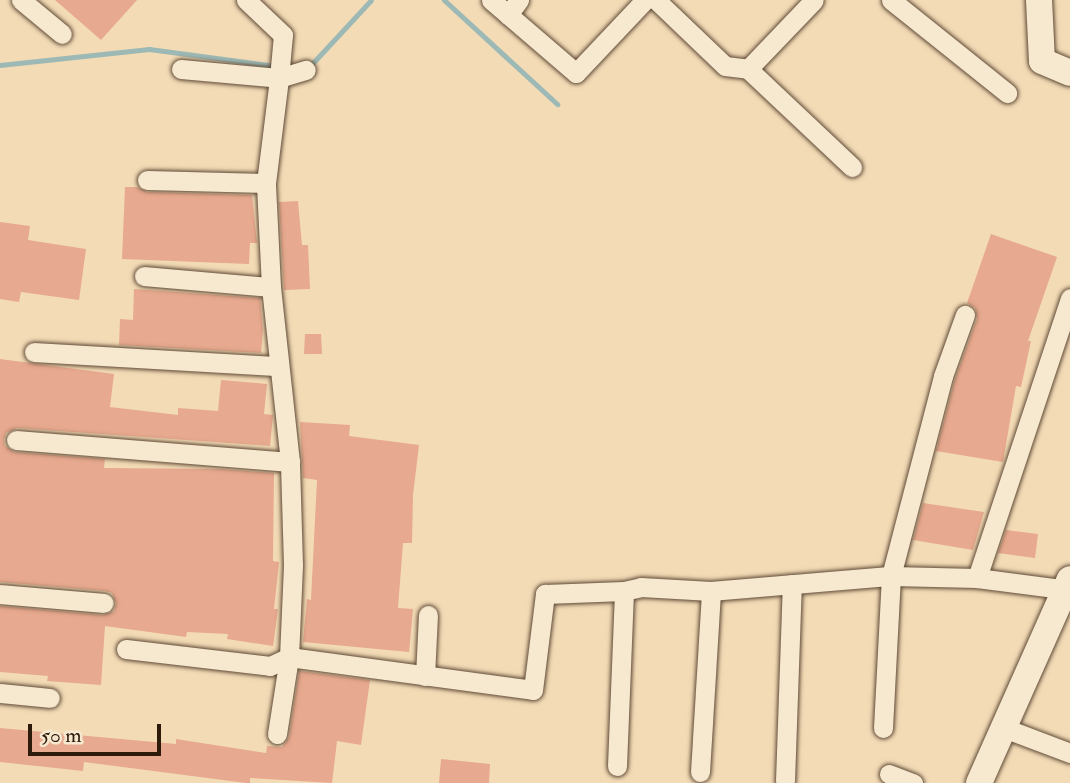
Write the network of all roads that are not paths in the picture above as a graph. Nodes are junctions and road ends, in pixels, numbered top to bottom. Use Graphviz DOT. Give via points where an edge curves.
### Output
graph roads {
  1 [pos="21,0"];
  2 [pos="246,0"];
  3 [pos="491,0"];
  4 [pos="645,0"];
  5 [pos="656,0"];
  6 [pos="814,0"];
  7 [pos="891,0"];
  8 [pos="1039,0"];
  9 [pos="513,7"];
  10 [pos="62,34"];
  11 [pos="181,69"];
  12 [pos="748,69"];
  13 [pos="306,70"];
  14 [pos="1070,73"];
  15 [pos="279,78"];
  16 [pos="1007,93"];
  17 [pos="852,167"];
  18 [pos="147,180"];
  19 [pos="266,183"];
  20 [pos="145,276"];
  21 [pos="271,287"];
  22 [pos="1070,298"];
  23 [pos="965,314"];
  24 [pos="1067,321"];
  25 [pos="34,352"];
  26 [pos="279,366"];
  27 [pos="16,440"];
  28 [pos="290,462"];
  29 [pos="891,576"];
  30 [pos="977,578"];
  31 [pos="792,584"];
  32 [pos="1068,585"];
  33 [pos="624,591"];
  34 [pos="711,591"];
  35 [pos="0,594"];
  36 [pos="104,603"];
  37 [pos="428,615"];
  38 [pos="126,649"];
  39 [pos="289,657"];
  40 [pos="425,676"];
  41 [pos="0,693"];
  42 [pos="50,698"];
  43 [pos="883,728"];
  44 [pos="1004,728"];
  45 [pos="278,734"];
  46 [pos="1070,753"];
  47 [pos="617,766"];
  48 [pos="700,772"];
  49 [pos="889,774"];
  50 [pos="785,781"];
  51 [pos="913,783"];
  52 [pos="979,783"];
  1 -- 10 [label="street"];
  2 -- 15 [label="street" via="283,35"];
  3 -- 9 [label="street"];
  4 -- 9 [label="street" via="576,73"];
  5 -- 12 [label="street" via="725,66"];
  6 -- 12 [label="street"];
  7 -- 16 [label="street"];
  8 -- 14 [label="street" via="1042,61"];
  11 -- 15 [label="street"];
  12 -- 17 [label="street"];
  13 -- 15 [label="street"];
  15 -- 19 [label="street"];
  18 -- 19 [label="street"];
  19 -- 21 [label="street"];
  20 -- 21 [label="street"];
  21 -- 26 [label="street"];
  22 -- 24 [label="street"];
  23 -- 29 [label="street" via="943,376"];
  24 -- 30 [label="street"];
  25 -- 26 [label="street"];
  26 -- 28 [label="street"];
  27 -- 28 [label="street"];
  28 -- 39 [label="street" via="293,565"];
  29 -- 30 [label="street"];
  29 -- 31 [label="street"];
  29 -- 43 [label="street"];
  30 -- 32 [label="street"];
  31 -- 34 [label="street"];
  31 -- 50 [label="street"];
  32 -- 44 [label="street"];
  33 -- 34 [label="street" via="641,587"];
  33 -- 40 [label="street" via="545,594 533,691"];
  33 -- 47 [label="street"];
  34 -- 48 [label="street"];
  35 -- 36 [label="street"];
  37 -- 40 [label="street"];
  38 -- 39 [label="street" via="270,666"];
  39 -- 40 [label="street"];
  39 -- 45 [label="street"];
  41 -- 42 [label="street"];
  44 -- 46 [label="street"];
  44 -- 52 [label="street"];
  49 -- 51 [label="street"];
}
